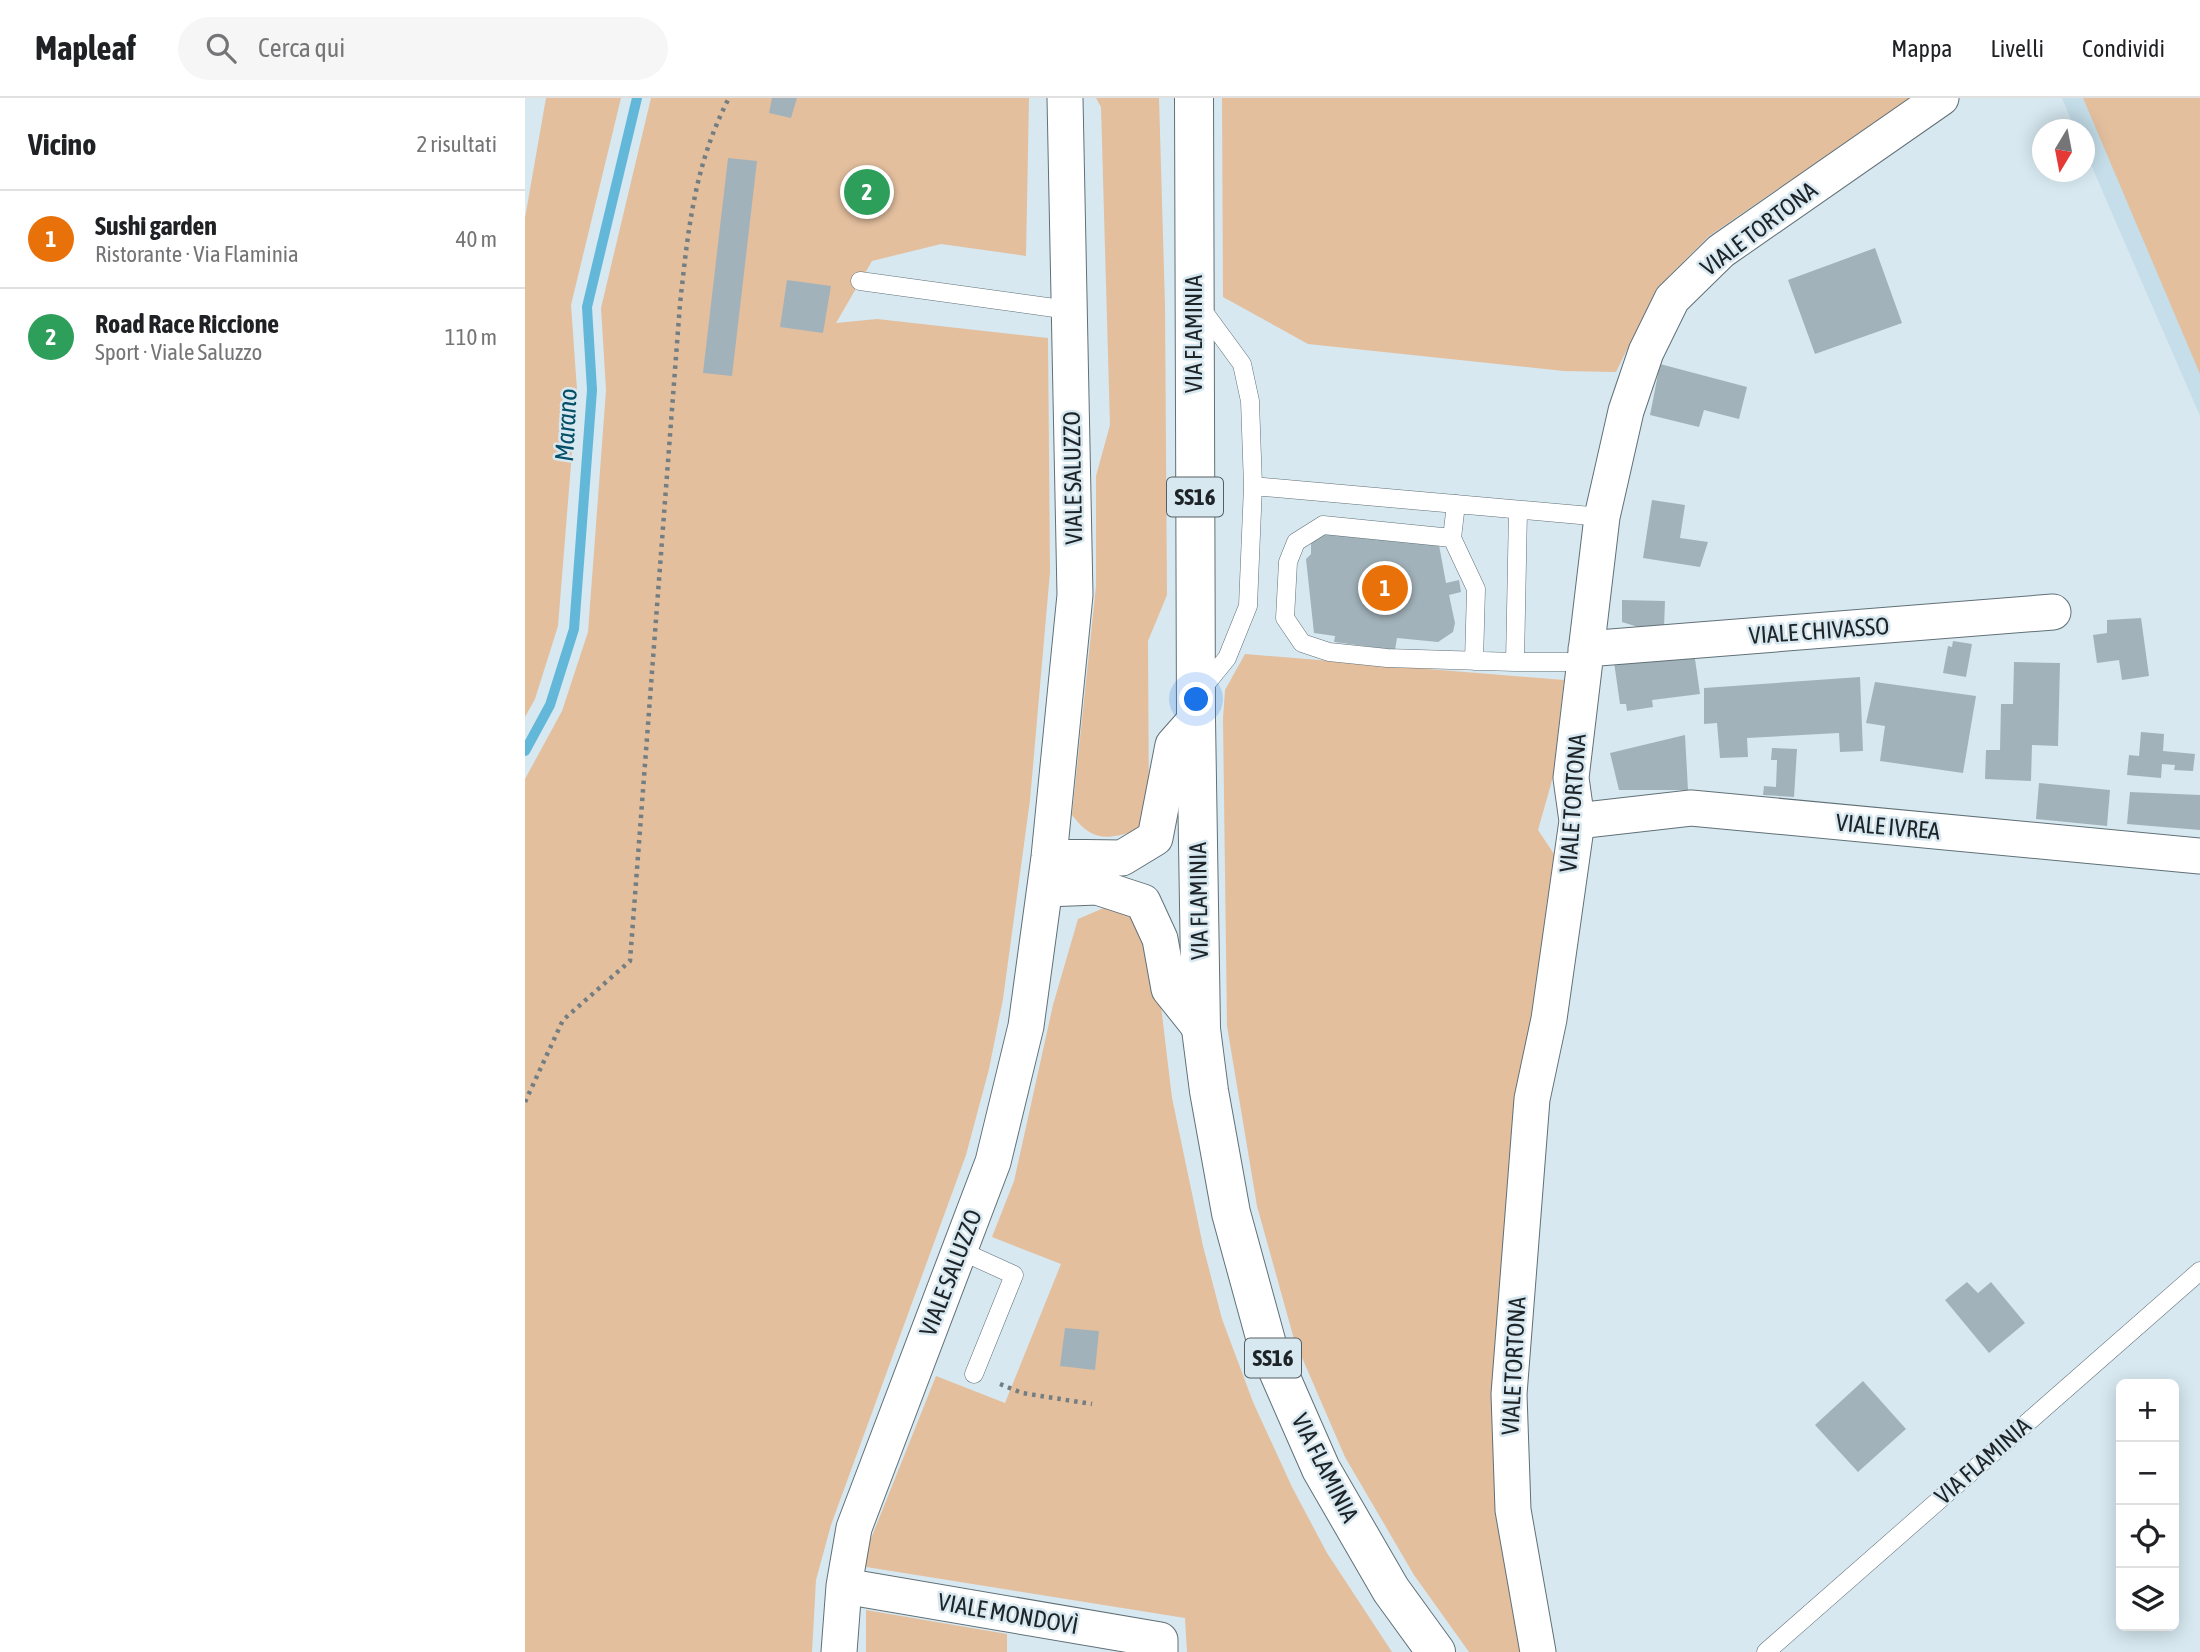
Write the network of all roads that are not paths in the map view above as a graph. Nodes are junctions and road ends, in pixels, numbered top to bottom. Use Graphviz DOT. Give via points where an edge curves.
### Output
graph roads {
  1 [pos="1065,98"];
  2 [pos="1194,98"];
  3 [pos="1941,98"];
  4 [pos="860,281"];
  5 [pos="1194,298"];
  6 [pos="1069,310"];
  7 [pos="1253,486"];
  8 [pos="1449,500"];
  9 [pos="1511,506"];
  10 [pos="1602,517"];
  11 [pos="1452,538"];
  12 [pos="2053,612"];
  13 [pos="1585,655"];
  14 [pos="1474,661"];
  15 [pos="1515,662"];
  16 [pos="1196,707"];
  17 [pos="1577,821"];
  18 [pos="2200,856"];
  19 [pos="1047,873"];
  20 [pos="1201,1029"];
  21 [pos="960,1250"];
  22 [pos="2200,1271"];
  23 [pos="974,1374"];
  24 [pos="844,1586"];
  25 [pos="839,1652"];
  26 [pos="1160,1652"];
  27 [pos="1436,1652"];
  28 [pos="1538,1652"];
  29 [pos="1766,1652"];
  1 -- 6 [label="street, VIALE SALUZZO"];
  2 -- 5 [label="main road, VIA FLAMINIA / SS16"];
  3 -- 10 [label="street, VIALE TORTONA" via="1721,251 1672,299 1646,352 1626,411"];
  4 -- 6 [label="lane"];
  5 -- 7 [label="lane" via="1243,364 1250,401"];
  5 -- 16 [label="main road, VIA FLAMINIA / SS16"];
  6 -- 19 [label="street, VIALE SALUZZO" via="1075,596"];
  7 -- 8 [label="lane"];
  7 -- 16 [label="lane" via="1248,606 1227,658"];
  8 -- 9 [label="lane"];
  8 -- 11 [label="lane"];
  9 -- 10 [label="lane"];
  9 -- 15 [label="lane"];
  10 -- 13 [label="street, VIALE TORTONA"];
  11 -- 14 [label="lane" via="1476,589"];
  11 -- 14 [label="lane" via="1323,525 1296,542 1288,562 1285,618 1303,643 1328,652"];
  12 -- 13 [label="street, VIALE CHIVASSO"];
  13 -- 15 [label="lane"];
  13 -- 17 [label="street, VIALE TORTONA" via="1571,778"];
  14 -- 15 [label="lane"];
  16 -- 19 [label="street" via="1173,745 1155,838 1122,858"];
  16 -- 20 [label="main road, VIA FLAMINIA / SS16"];
  17 -- 18 [label="street, VIALE IVREA" via="1691,808"];
  17 -- 28 [label="street, VIALE TORTONA" via="1549,1019 1532,1099 1509,1394 1513,1510"];
  19 -- 20 [label="street" via="1143,902 1160,939 1169,989"];
  19 -- 21 [label="street, VIALE SALUZZO" via="1026,1026 993,1162"];
  20 -- 27 [label="main road, VIA FLAMINIA / SS16" via="1231,1213 1268,1348 1321,1469 1391,1590"];
  21 -- 23 [label="lane" via="1014,1275"];
  21 -- 24 [label="street, VIALE SALUZZO" via="854,1528"];
  22 -- 29 [label="lane, VIA FLAMINIA"];
  24 -- 25 [label="street, VIALE SALUZZO"];
  24 -- 26 [label="street, VIALE MONDOVÌ" via="1160,1640"];
}
